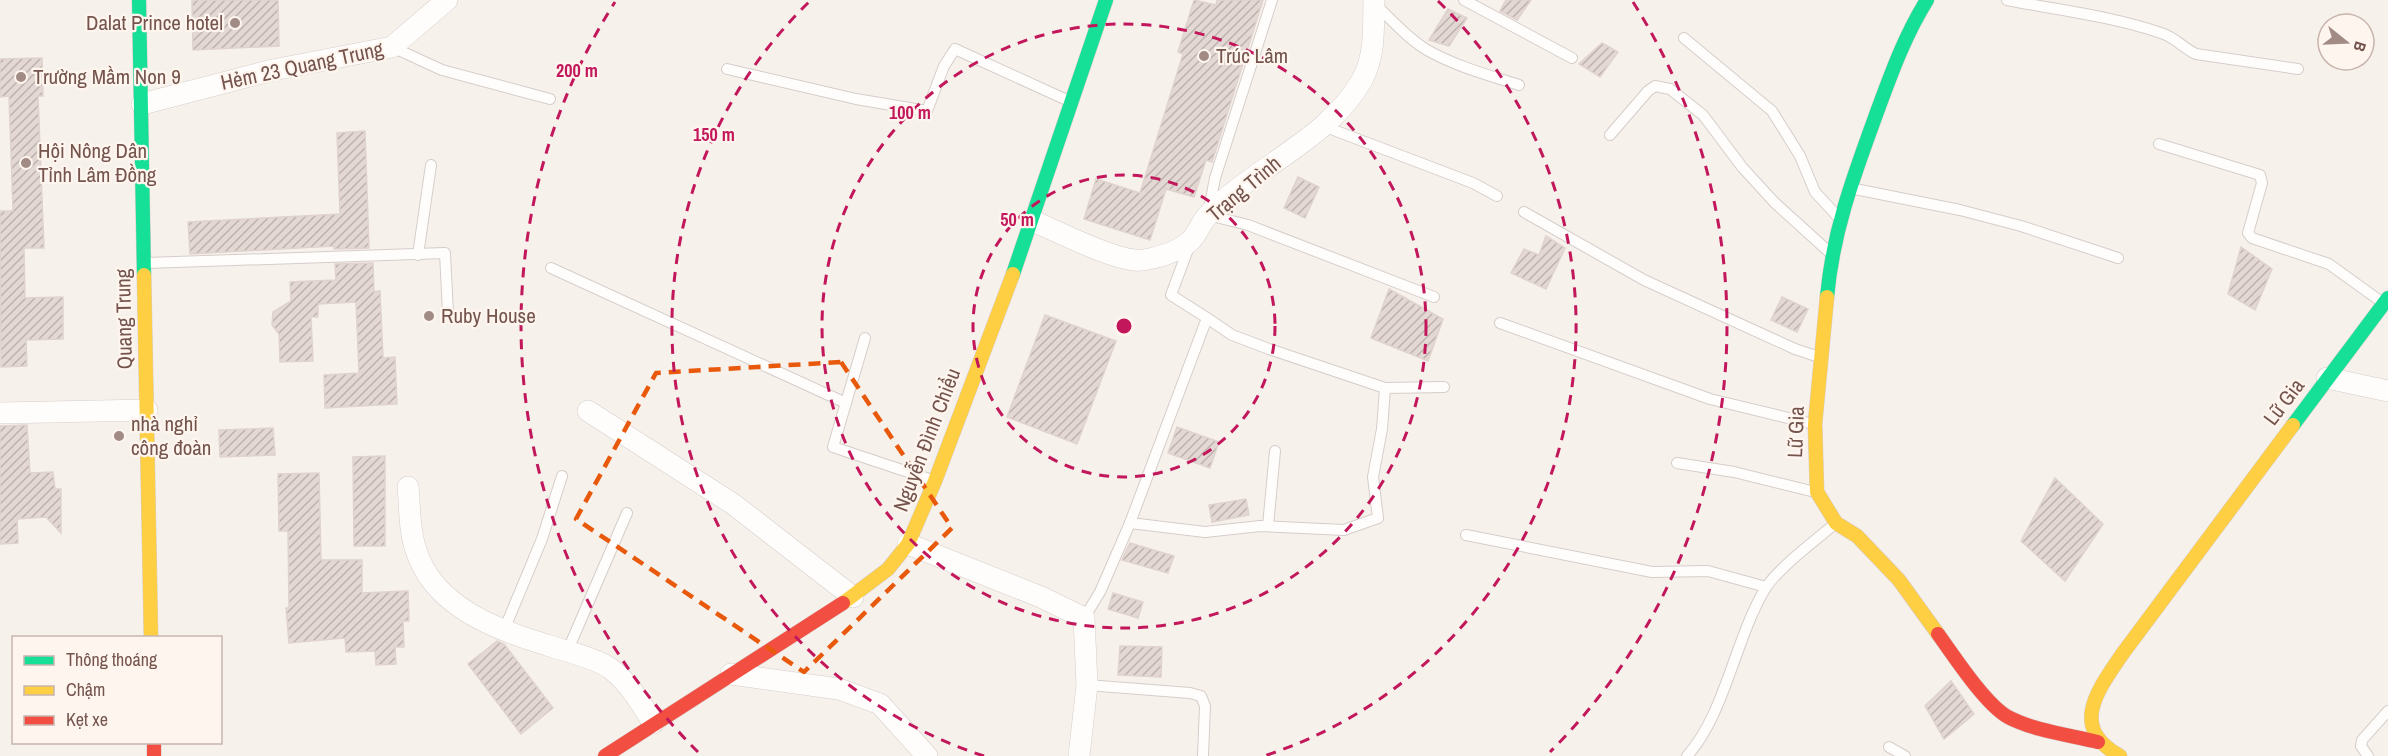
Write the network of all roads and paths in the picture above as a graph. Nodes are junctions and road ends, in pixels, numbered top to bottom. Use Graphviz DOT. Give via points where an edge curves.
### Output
graph roads {
  1 [pos="139,0"];
  2 [pos="447,0"];
  3 [pos="1106,0"];
  4 [pos="1272,0"];
  5 [pos="1464,0"];
  6 [pos="1928,0"];
  7 [pos="2007,0"];
  8 [pos="1374,1"];
  9 [pos="1684,39"];
  10 [pos="392,47"];
  11 [pos="1572,58"];
  12 [pos="727,69"];
  13 [pos="2298,69"];
  14 [pos="1519,85"];
  15 [pos="550,99"];
  16 [pos="1072,103"];
  17 [pos="142,104"];
  18 [pos="1323,126"];
  19 [pos="1610,135"];
  20 [pos="2159,144"];
  21 [pos="431,165"];
  22 [pos="1850,188"];
  23 [pos="1497,196"];
  24 [pos="1524,212"];
  25 [pos="1208,215"];
  26 [pos="1840,220"];
  27 [pos="1033,221"];
  28 [pos="1191,241"];
  29 [pos="1831,253"];
  30 [pos="418,255"];
  31 [pos="2118,258"];
  32 [pos="144,263"];
  33 [pos="551,268"];
  34 [pos="1434,297"];
  35 [pos="2386,301"];
  36 [pos="448,313"];
  37 [pos="1207,318"];
  38 [pos="1500,323"];
  39 [pos="865,338"];
  40 [pos="1822,357"];
  41 [pos="2327,378"];
  42 [pos="1444,387"];
  43 [pos="1385,388"];
  44 [pos="2388,391"];
  45 [pos="846,403"];
  46 [pos="147,410"];
  47 [pos="588,411"];
  48 [pos="0,413"];
  49 [pos="1815,424"];
  50 [pos="1275,451"];
  51 [pos="1677,463"];
  52 [pos="562,476"];
  53 [pos="935,481"];
  54 [pos="408,487"];
  55 [pos="1817,492"];
  56 [pos="627,513"];
  57 [pos="1130,523"];
  58 [pos="1836,523"];
  59 [pos="1268,526"];
  60 [pos="1466,535"];
  61 [pos="908,544"];
  62 [pos="1766,587"];
  63 [pos="853,597"];
  64 [pos="1084,618"];
  65 [pos="504,630"];
  66 [pos="151,636"];
  67 [pos="567,651"];
  68 [pos="731,674"];
  69 [pos="1088,685"];
  70 [pos="2388,711"];
  71 [pos="652,723"];
  72 [pos="2098,742"];
  73 [pos="1889,747"];
  74 [pos="605,756"];
  75 [pos="927,756"];
  76 [pos="1079,756"];
  77 [pos="1203,756"];
  78 [pos="1687,756"];
  79 [pos="1905,756"];
  80 [pos="2120,756"];
  81 [pos="2368,756"];
  1 -- 17 [label="main road, Quang Trung"];
  2 -- 10 [label="street, Hẻm 23 Quang Trung"];
  3 -- 16 [label="main road, Nguyễn Đình Chiểu"];
  4 -- 25 [label="lane" via="1215,178"];
  5 -- 11 [label="lane"];
  6 -- 22 [label="main road, Lữ Gia" via="1898,56"];
  7 -- 13 [label="lane" via="2146,28 2175,38 2196,54"];
  8 -- 14 [label="lane" via="1428,51"];
  8 -- 18 [label="street, Trạng Trình" via="1370,62 1346,103"];
  9 -- 26 [label="lane" via="1772,111 1800,156 1815,192"];
  10 -- 15 [label="lane" via="441,70"];
  10 -- 17 [label="street, Hẻm 23 Quang Trung" via="273,70"];
  12 -- 16 [label="lane" via="927,111 944,66 955,49"];
  16 -- 27 [label="main road, Nguyễn Đình Chiểu"];
  17 -- 32 [label="main road, Quang Trung"];
  18 -- 23 [label="lane" via="1473,183"];
  18 -- 25 [label="street, Trạng Trình"];
  19 -- 29 [label="lane" via="1648,90 1655,86 1670,89 1703,115 1774,202"];
  20 -- 35 [label="lane" via="2260,175 2262,183 2248,233 2252,238 2329,264"];
  21 -- 30 [label="lane"];
  22 -- 26 [label="main road, Lữ Gia"];
  22 -- 31 [label="lane" via="2000,220"];
  24 -- 40 [label="lane" via="1644,280 1795,349"];
  25 -- 28 [label="street, Trạng Trình"];
  25 -- 34 [label="lane" via="1248,225"];
  26 -- 29 [label="main road, Lữ Gia"];
  27 -- 28 [label="street, Trạng Trình" via="1107,252 1141,261 1165,255"];
  27 -- 53 [label="main road, Nguyễn Đình Chiểu"];
  28 -- 37 [label="lane" via="1171,295"];
  29 -- 40 [label="main road, Lữ Gia"];
  30 -- 32 [label="lane"];
  30 -- 36 [label="lane" via="445,253"];
  32 -- 46 [label="main road, Quang Trung"];
  33 -- 45 [label="lane"];
  35 -- 41 [label="main road, Lữ Gia"];
  37 -- 43 [label="lane" via="1232,335 1269,350"];
  37 -- 57 [label="lane"];
  38 -- 49 [label="lane" via="1710,399"];
  39 -- 45 [label="lane"];
  40 -- 49 [label="main road, Lữ Gia"];
  41 -- 44 [label="street"];
  41 -- 72 [label="main road, Lữ Gia" via="2123,653 2093,704 2091,727"];
  42 -- 43 [label="lane"];
  43 -- 59 [label="lane" via="1373,477 1378,518 1344,530"];
  45 -- 53 [label="lane" via="833,447"];
  46 -- 48 [label="street"];
  46 -- 66 [label="main road, Quang Trung"];
  47 -- 63 [label="street" via="733,504"];
  49 -- 55 [label="main road, Lữ Gia"];
  50 -- 59 [label="lane"];
  51 -- 55 [label="lane"];
  52 -- 65 [label="lane" via="542,539"];
  53 -- 61 [label="main road, Nguyễn Đình Chiểu"];
  54 -- 65 [label="street" via="415,548 421,564 446,597 474,617"];
  55 -- 58 [label="main road, Lữ Gia"];
  56 -- 67 [label="lane"];
  57 -- 59 [label="lane" via="1205,532"];
  57 -- 64 [label="lane" via="1100,592"];
  58 -- 62 [label="lane"];
  58 -- 72 [label="main road, Lữ Gia" via="1857,536 1899,580 1974,683 2006,716 2038,729"];
  60 -- 62 [label="lane" via="1652,572 1708,571"];
  61 -- 63 [label="main road, Nguyễn Đình Chiểu" via="888,569"];
  61 -- 64 [label="street"];
  62 -- 78 [label="lane" via="1709,724"];
  63 -- 68 [label="main road, Nguyễn Đình Chiểu"];
  64 -- 69 [label="street"];
  65 -- 67 [label="street"];
  67 -- 71 [label="street" via="610,668 632,691"];
  68 -- 71 [label="main road, Nguyễn Đình Chiểu"];
  68 -- 75 [label="street" via="839,689 880,704"];
  69 -- 76 [label="street"];
  69 -- 77 [label="lane" via="1201,696 1205,706"];
  70 -- 81 [label="lane" via="2362,740 2361,746"];
  71 -- 74 [label="main road, Nguyễn Đình Chiểu"];
  72 -- 80 [label="main road, Lữ Gia"];
  73 -- 79 [label="lane"];
}
